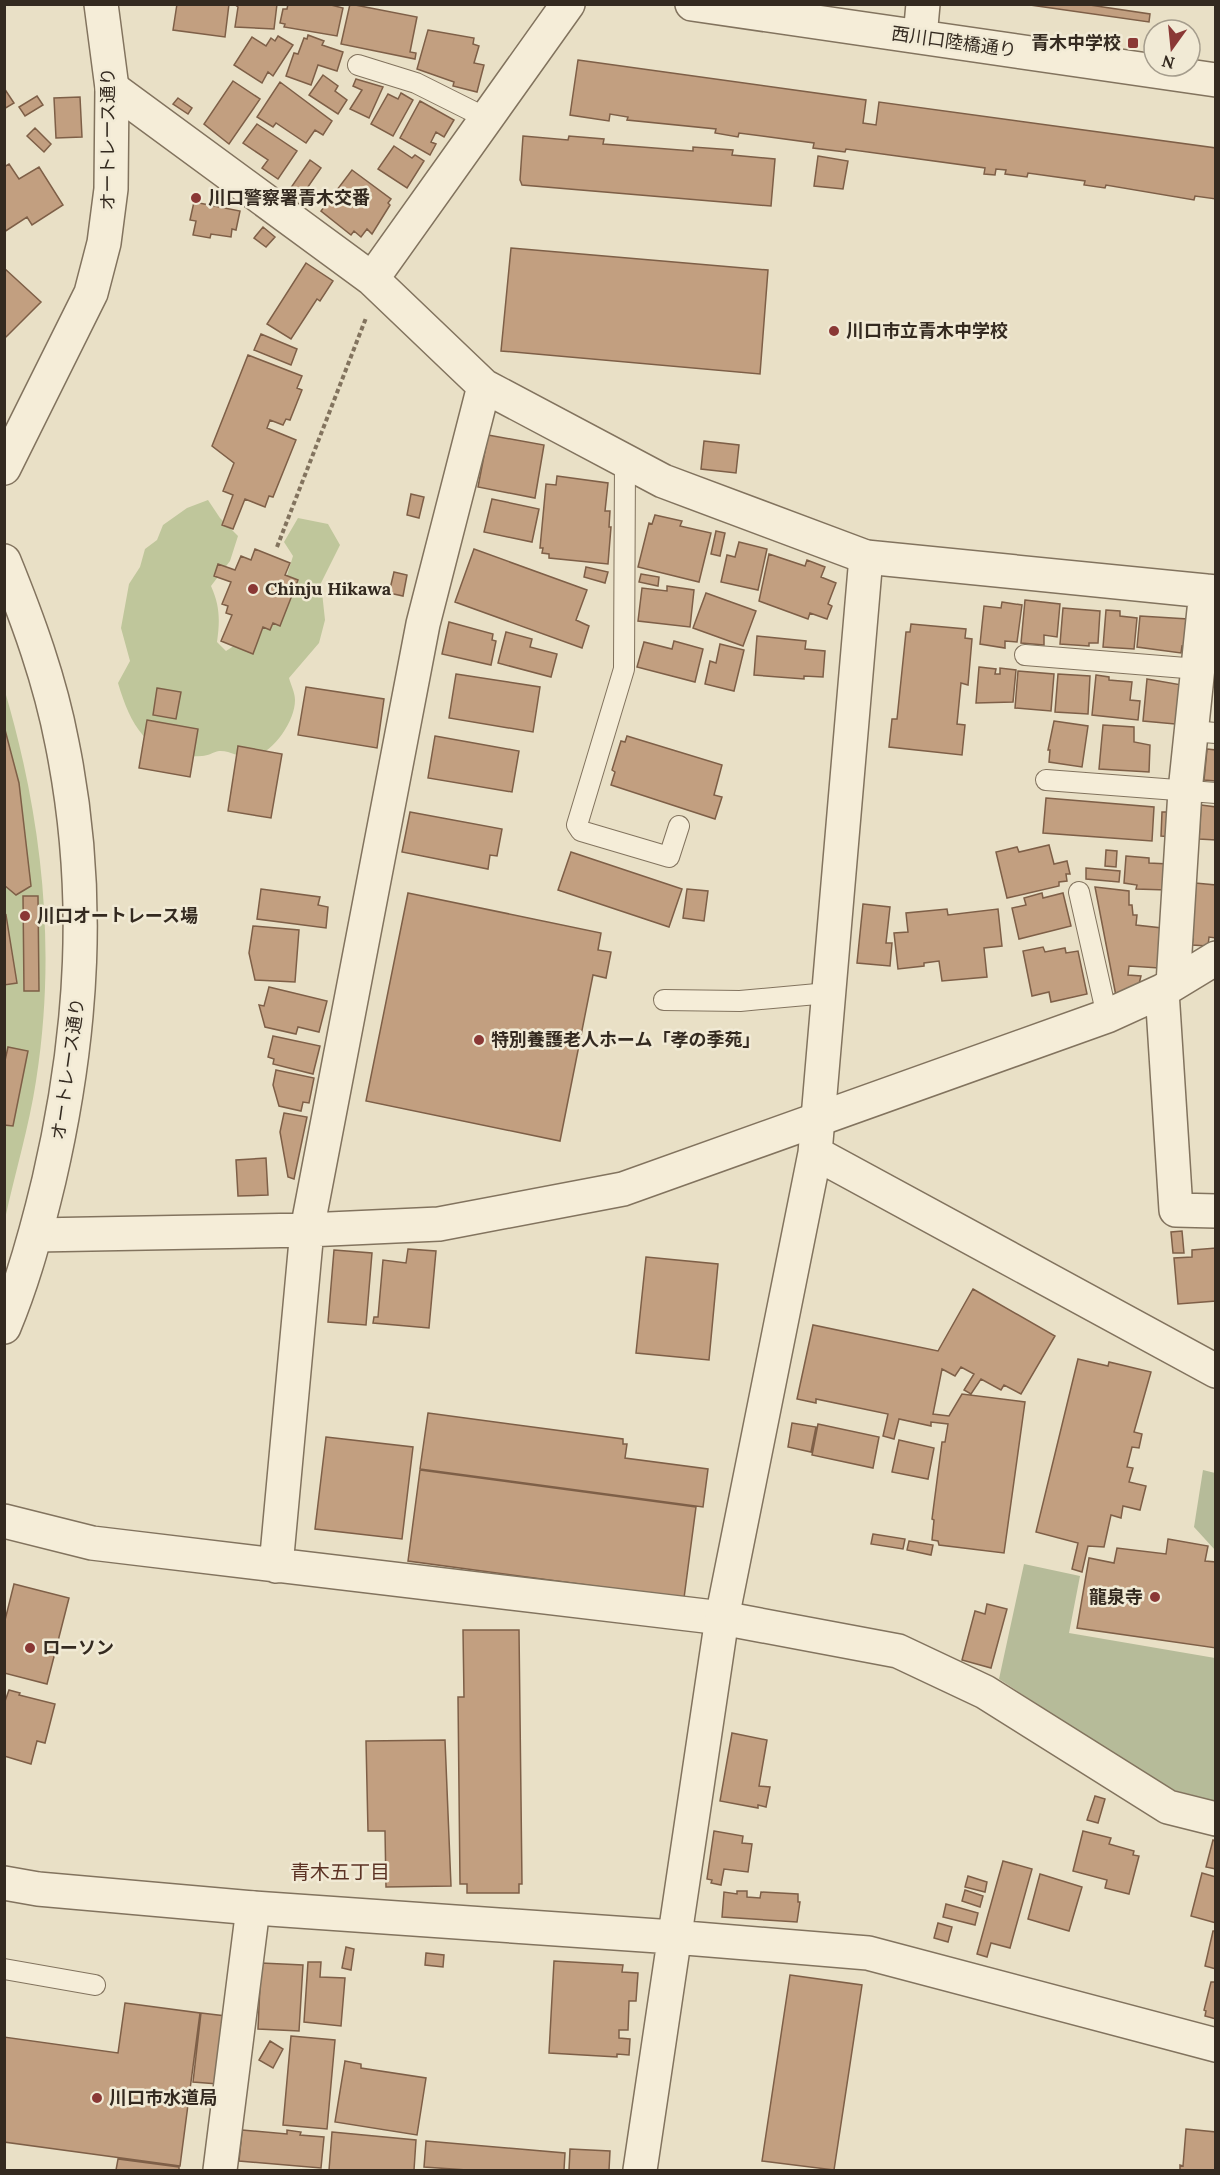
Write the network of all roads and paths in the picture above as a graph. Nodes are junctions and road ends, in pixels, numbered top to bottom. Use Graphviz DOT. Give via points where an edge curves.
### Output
graph roads {
  1 [pos="101,4"];
  2 [pos="568,4"];
  3 [pos="692,4"];
  4 [pos="923,4"];
  5 [pos="920,37"];
  6 [pos="358,65"];
  7 [pos="1215,80"];
  8 [pos="112,88"];
  9 [pos="488,119"];
  10 [pos="375,283"];
  11 [pos="484,386"];
  12 [pos="625,461"];
  13 [pos="4,468"];
  14 [pos="277,547"];
  15 [pos="866,557"];
  16 [pos="4,561"];
  17 [pos="1211,592"];
  18 [pos="1025,656"];
  19 [pos="1198,669"];
  20 [pos="1203,732"];
  21 [pos="1046,780"];
  22 [pos="1200,792"];
  23 [pos="679,826"];
  24 [pos="1079,892"];
  25 [pos="1215,958"];
  26 [pos="1168,988"];
  27 [pos="828,993"];
  28 [pos="664,1000"];
  29 [pos="1107,1016"];
  30 [pos="817,1121"];
  31 [pos="815,1153"];
  32 [pos="1215,1211"];
  33 [pos="307,1230"];
  34 [pos="36,1235"];
  35 [pos="4,1327"];
  36 [pos="1215,1371"];
  37 [pos="4,1521"];
  38 [pos="276,1566"];
  39 [pos="722,1618"];
  40 [pos="1215,1819"];
  41 [pos="4,1884"];
  42 [pos="253,1908"];
  43 [pos="673,1937"];
  44 [pos="4,1969"];
  45 [pos="96,1985"];
  46 [pos="1215,2045"];
  47 [pos="220,2170"];
  48 [pos="640,2170"];
  1 -- 8 [label="street, オートレース通り"];
  2 -- 9 [label="street"];
  3 -- 5 [label="street, 西川口陸橋通り"];
  4 -- 5 [label="street"];
  5 -- 7 [label="street, 西川口陸橋通り"];
  6 -- 9 [label="lane" via="416,83"];
  8 -- 10 [label="street"];
  8 -- 13 [label="street, オートレース通り" via="111,189 104,243 91,293"];
  9 -- 10 [label="street"];
  10 -- 11 [label="street"];
  10 -- 14 [label="path"];
  11 -- 12 [label="street"];
  11 -- 33 [label="street" via="423,624"];
  12 -- 15 [label="street" via="663,481"];
  12 -- 23 [label="lane" via="624,669 577,825 581,831 669,857"];
  15 -- 17 [label="street"];
  15 -- 27 [label="street"];
  16 -- 34 [label="street, オートレース通り" via="28,621 59,731 80,872 78,1021"];
  17 -- 19 [label="street"];
  18 -- 19 [label="lane"];
  19 -- 20 [label="street"];
  20 -- 22 [label="street"];
  21 -- 22 [label="lane"];
  22 -- 26 [label="street"];
  24 -- 29 [label="lane"];
  25 -- 26 [label="street"];
  26 -- 29 [label="street"];
  26 -- 32 [label="street" via="1176,1210"];
  27 -- 28 [label="lane" via="740,1001"];
  27 -- 30 [label="street"];
  29 -- 30 [label="street"];
  30 -- 31 [label="street"];
  30 -- 33 [label="street" via="622,1190 439,1224"];
  31 -- 36 [label="street"];
  31 -- 39 [label="street"];
  33 -- 34 [label="street"];
  33 -- 38 [label="street"];
  34 -- 35 [label="street, オートレース通り"];
  37 -- 38 [label="street" via="92,1543"];
  38 -- 39 [label="street"];
  39 -- 40 [label="street" via="898,1651 985,1692 1168,1807"];
  39 -- 43 [label="street"];
  41 -- 42 [label="street"];
  42 -- 43 [label="street"];
  42 -- 47 [label="street"];
  43 -- 46 [label="street" via="868,1953"];
  43 -- 48 [label="street"];
  44 -- 45 [label="lane"];
}
